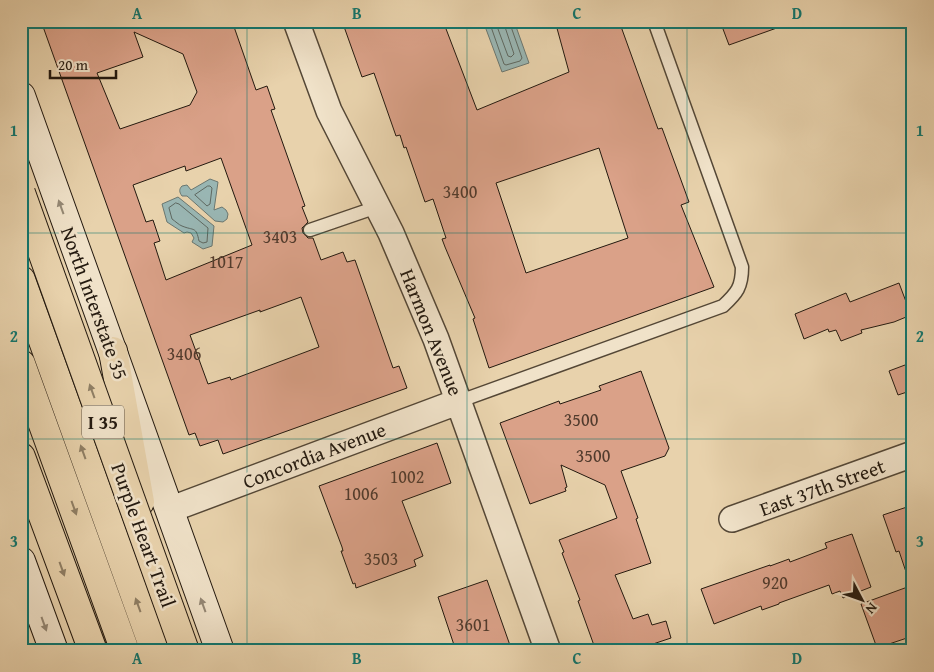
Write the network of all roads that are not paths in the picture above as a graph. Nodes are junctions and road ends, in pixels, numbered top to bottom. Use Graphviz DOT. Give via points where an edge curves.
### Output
graph roads {
  1 [pos="296,21"];
  2 [pos="654,21"];
  3 [pos="21,96"];
  4 [pos="21,193"];
  5 [pos="377,207"];
  6 [pos="310,230"];
  7 [pos="21,280"];
  8 [pos="112,352"];
  9 [pos="21,364"];
  10 [pos="460,401"];
  11 [pos="913,454"];
  12 [pos="21,457"];
  13 [pos="169,510"];
  14 [pos="732,519"];
  15 [pos="22,564"];
  16 [pos="54,651"];
  17 [pos="92,651"];
  18 [pos="125,651"];
  19 [pos="155,651"];
  20 [pos="167,651"];
  21 [pos="185,651"];
  22 [pos="220,651"];
  23 [pos="548,651"];
  1 -- 5 [label="street, Harmon Avenue" via="329,110"];
  2 -- 10 [label="lane" via="742,267 742,280 736,295 723,306"];
  8 -- 3 [label="main road, North Interstate 35, one-way"];
  21 -- 4 [label="highway, Purple Heart Trail / I 35, one-way, bridge"];
  5 -- 6 [label="lane"];
  5 -- 10 [label="street, Harmon Avenue" via="391,233"];
  19 -- 7 [label="highway, Purple Heart Trail / I 35, one-way"];
  8 -- 13 [label="main road, North Interstate 35"];
  8 -- 20 [label="highway"];
  9 -- 18 [label="highway, one-way"];
  10 -- 13 [label="street, Concordia Avenue"];
  10 -- 23 [label="street, Harmon Avenue"];
  11 -- 14 [label="street, East 37th Street"];
  12 -- 17 [label="highway, one-way"];
  22 -- 13 [label="main road, North Interstate 35, one-way"];
  15 -- 16 [label="main road, one-way"];
}
